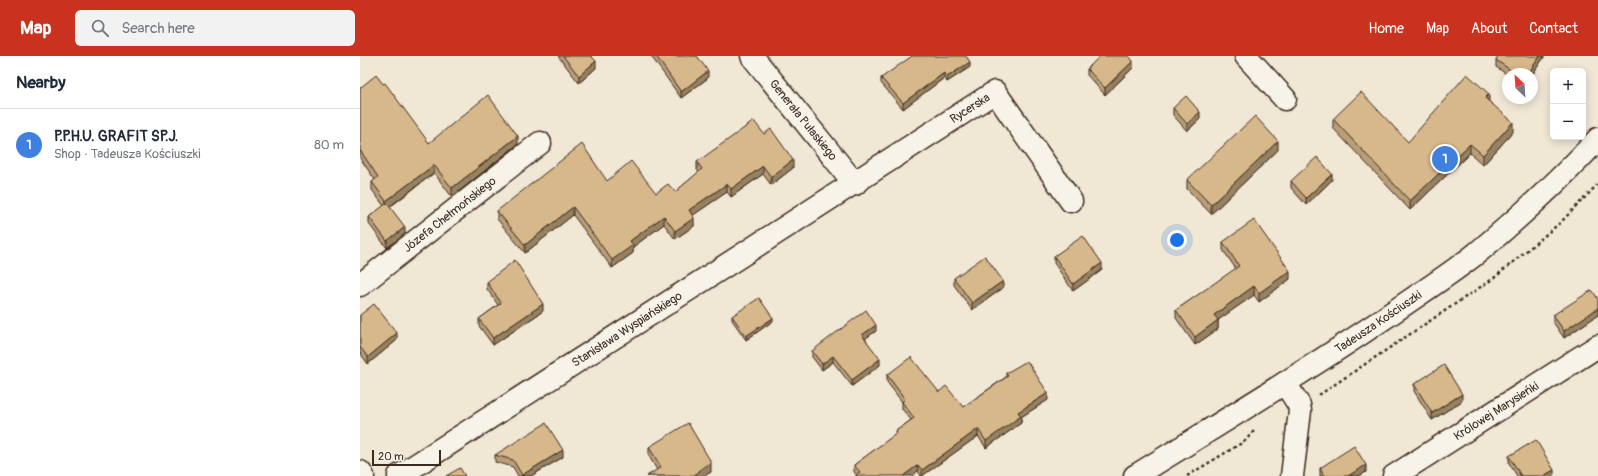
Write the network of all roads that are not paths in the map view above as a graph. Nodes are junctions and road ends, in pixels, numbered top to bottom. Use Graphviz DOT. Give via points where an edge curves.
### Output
graph roads {
  1 [pos="752,56"];
  2 [pos="1246,56"];
  3 [pos="1285,99"];
  4 [pos="1598,138"];
  5 [pos="540,143"];
  6 [pos="854,184"];
  7 [pos="1071,201"];
  8 [pos="360,285"];
  9 [pos="1598,346"];
  10 [pos="1285,384"];
  11 [pos="360,472"];
  12 [pos="363,476"];
  13 [pos="399,476"];
  14 [pos="1135,476"];
  15 [pos="1292,476"];
  16 [pos="1394,476"];
  1 -- 6 [label="street, Generała Pułaskiego"];
  2 -- 3 [label="street"];
  4 -- 10 [label="street, Tadeusza Kościuszki" via="1552,186 1476,253 1419,295"];
  5 -- 8 [label="street, Józefa Chełmońskiego"];
  6 -- 7 [label="street, Rycerska" via="995,92"];
  6 -- 13 [label="street, Stanisława Wyspiańskiego"];
  9 -- 16 [label="street, Królowej Marysieńki"];
  10 -- 14 [label="street, Tadeusza Kościuszki"];
  10 -- 15 [label="street" via="1300,411"];
  11 -- 12 [label="street"];
}
